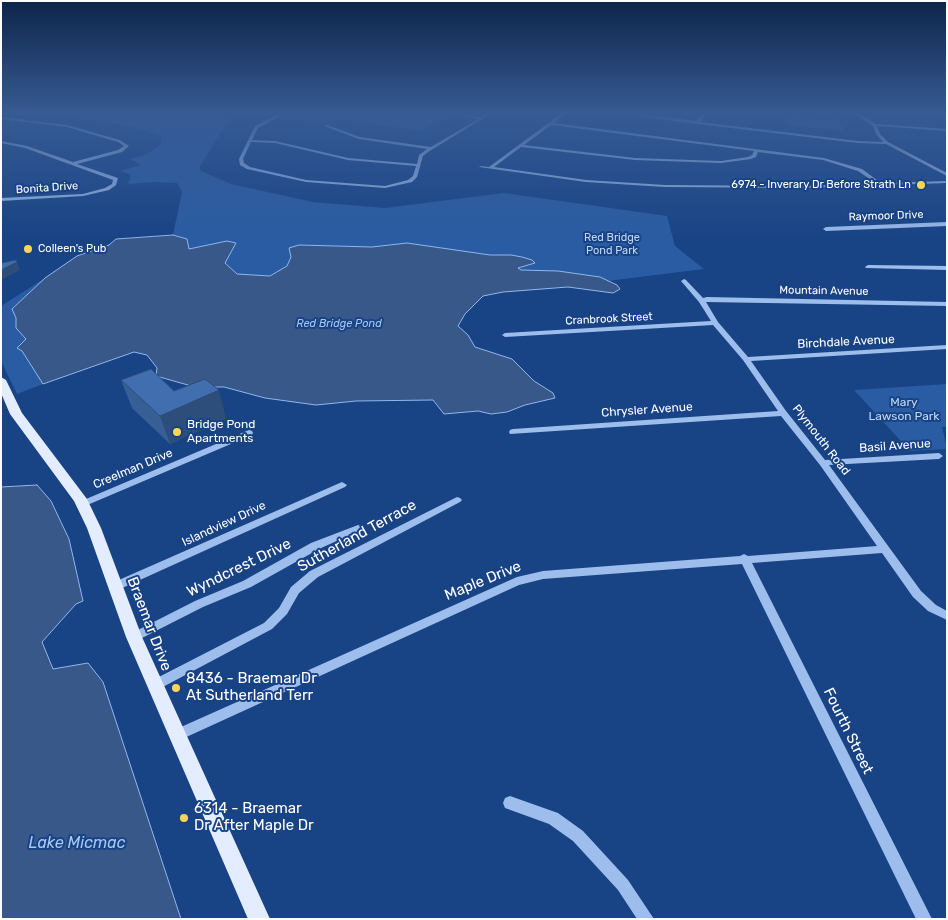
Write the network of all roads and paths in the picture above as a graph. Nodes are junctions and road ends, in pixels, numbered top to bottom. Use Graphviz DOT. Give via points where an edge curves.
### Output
graph roads {
  1 [pos="53,156"];
  2 [pos="101,156"];
  3 [pos="242,156"];
  4 [pos="332,156"];
  5 [pos="421,156"];
  6 [pos="507,156"];
  7 [pos="601,156"];
  8 [pos="754,156"];
  9 [pos="802,156"];
  10 [pos="911,156"];
  11 [pos="74,163"];
  12 [pos="418,165"];
  13 [pos="481,167"];
  14 [pos="490,168"];
  15 [pos="947,175"];
  16 [pos="947,182"];
  17 [pos="880,184"];
  18 [pos="1,200"];
  19 [pos="947,224"];
  20 [pos="826,229"];
  21 [pos="868,267"];
  22 [pos="947,268"];
  23 [pos="684,281"];
  24 [pos="702,301"];
  25 [pos="947,304"];
  26 [pos="715,322"];
  27 [pos="505,335"];
  28 [pos="947,347"];
  29 [pos="746,359"];
  30 [pos="1,380"];
  31 [pos="783,412"];
  32 [pos="512,432"];
  33 [pos="249,433"];
  34 [pos="939,456"];
  35 [pos="823,463"];
  36 [pos="342,486"];
  37 [pos="457,500"];
  38 [pos="82,504"];
  39 [pos="358,528"];
  40 [pos="886,548"];
  41 [pos="744,558"];
  42 [pos="116,586"];
  43 [pos="943,614"];
  44 [pos="134,637"];
  45 [pos="154,685"];
  46 [pos="177,735"];
  47 [pos="510,804"];
  48 [pos="259,919"];
  49 [pos="646,919"];
  50 [pos="924,919"];
  1 -- 11 [label="street, Bonita Drive"];
  2 -- 11 [label="street"];
  3 -- 12 [label="street" via="240,161 243,165 306,181 385,187 413,179"];
  4 -- 12 [label="street"];
  5 -- 12 [label="street"];
  6 -- 14 [label="street"];
  7 -- 8 [label="street" via="703,161 741,160"];
  9 -- 17 [label="street" via="843,164"];
  10 -- 15 [label="street"];
  11 -- 18 [label="street, Bonita Drive" via="114,178 116,182 107,189 83,195"];
  13 -- 14 [label="street"];
  14 -- 17 [label="street" via="577,180 665,186"];
  16 -- 17 [label="street"];
  19 -- 20 [label="street, Raymoor Drive"];
  21 -- 22 [label="street"];
  23 -- 24 [label="street, Plymouth Road"];
  24 -- 25 [label="street, Mountain Avenue"];
  24 -- 26 [label="street, Plymouth Road"];
  26 -- 27 [label="street, Cranbrook Street"];
  26 -- 29 [label="street, Plymouth Road"];
  28 -- 29 [label="street, Birchdale Avenue"];
  29 -- 31 [label="street, Plymouth Road"];
  30 -- 38 [label="main road, Braemar Drive" via="16,414"];
  31 -- 32 [label="street, Chrysler Avenue"];
  31 -- 35 [label="street, Plymouth Road"];
  33 -- 38 [label="street, Creelman Drive"];
  34 -- 35 [label="street, Basil Avenue"];
  35 -- 40 [label="street, Plymouth Road"];
  36 -- 42 [label="street, Islandview Drive"];
  37 -- 45 [label="street, Sutherland Terrace" via="314,574 295,590 268,626"];
  38 -- 42 [label="main road, Braemar Drive"];
  39 -- 44 [label="street, Wyndcrest Drive" via="315,546 247,584"];
  40 -- 41 [label="street, Maple Drive"];
  40 -- 43 [label="street, Plymouth Road" via="924,602"];
  41 -- 46 [label="street, Maple Drive" via="543,575 517,581"];
  41 -- 50 [label="street, Fourth Street"];
  42 -- 44 [label="main road, Braemar Drive"];
  44 -- 45 [label="main road, Braemar Drive"];
  45 -- 46 [label="main road, Braemar Drive"];
  46 -- 48 [label="main road, Braemar Drive"];
  47 -- 49 [label="street" via="553,818 578,836 623,885"];
}
